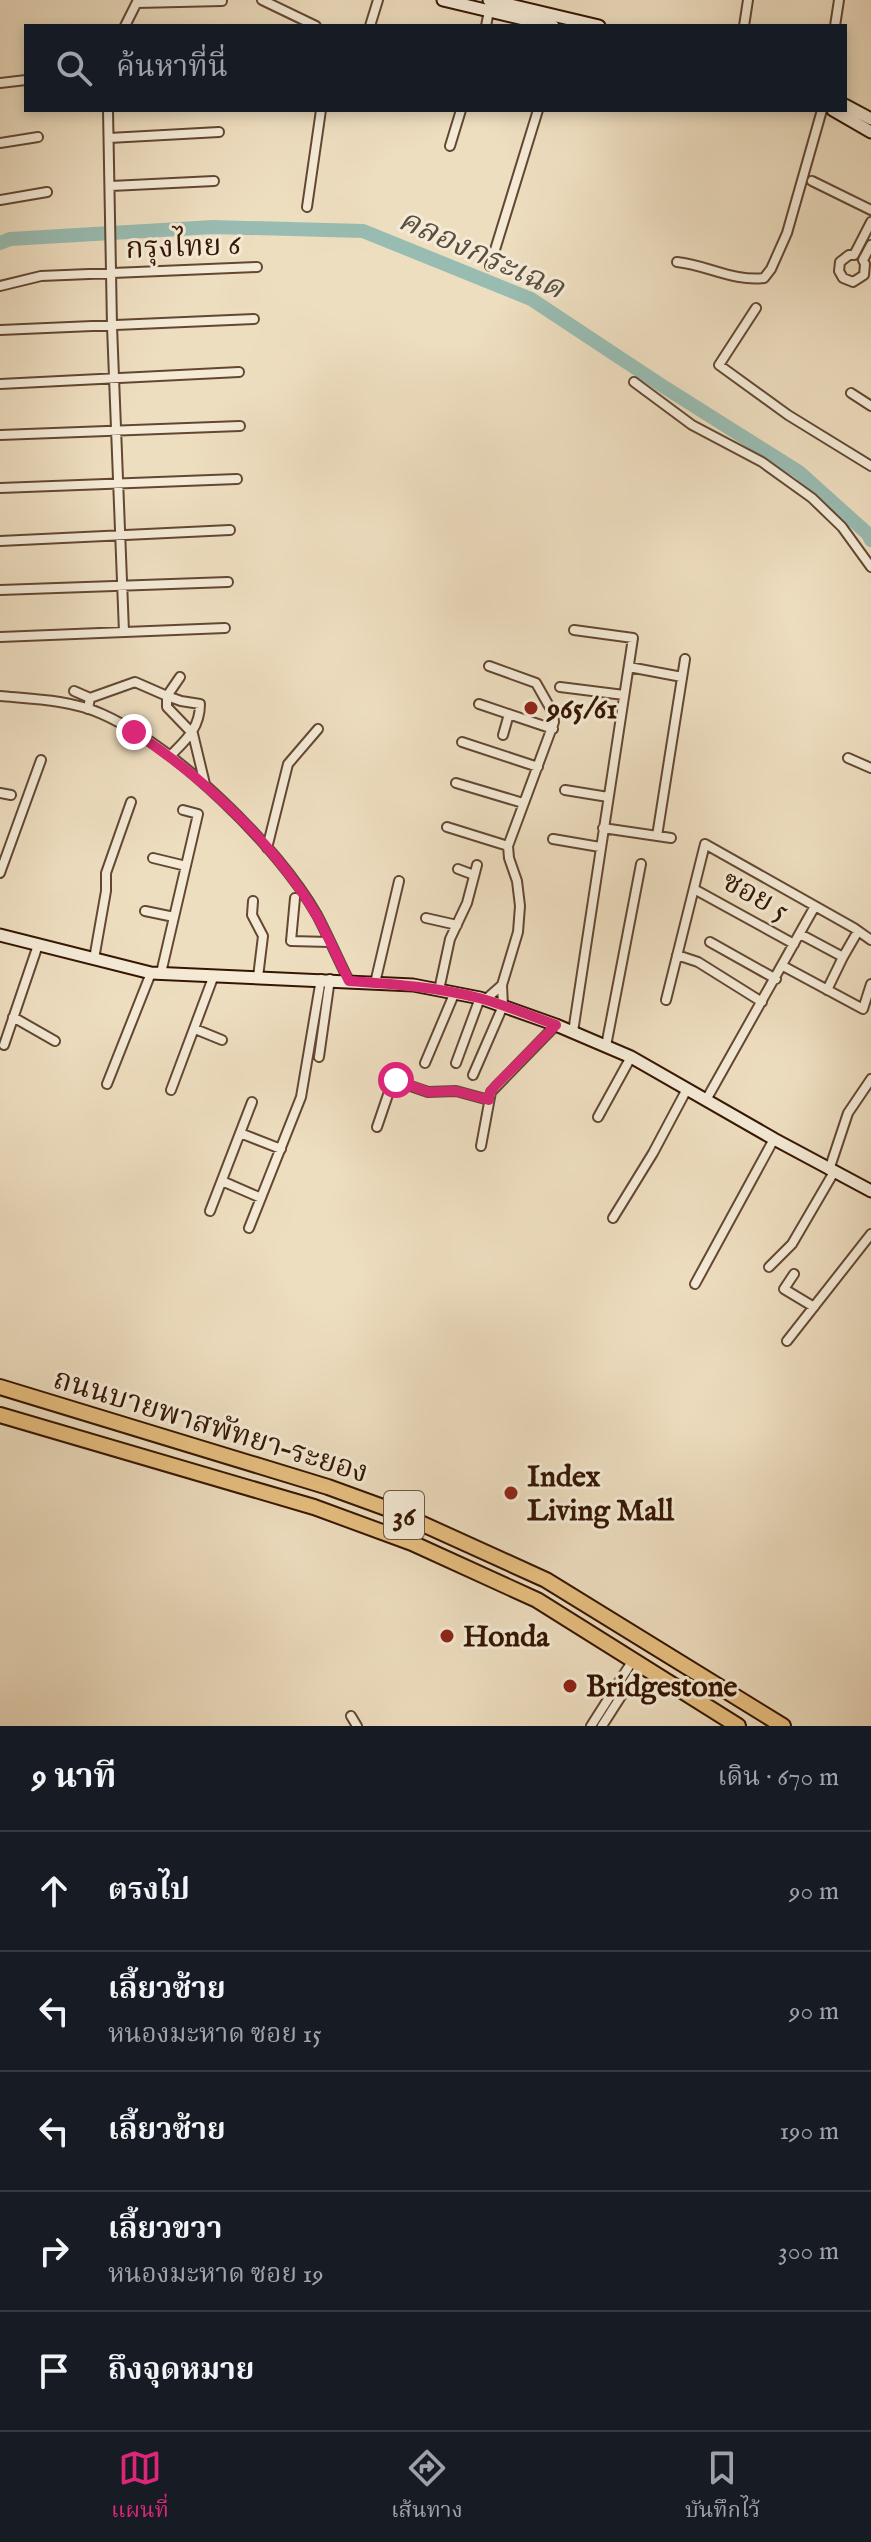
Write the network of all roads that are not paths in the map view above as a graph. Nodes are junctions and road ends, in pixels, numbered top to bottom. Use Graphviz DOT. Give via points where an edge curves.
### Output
graph roads {
  1 [pos="262,0"];
  2 [pos="378,0"];
  3 [pos="443,0"];
  4 [pos="748,0"];
  5 [pos="839,0"];
  6 [pos="222,1"];
  7 [pos="137,2"];
  8 [pos="490,3"];
  9 [pos="126,24"];
  10 [pos="312,24"];
  11 [pos="371,24"];
  12 [pos="486,24"];
  13 [pos="548,24"];
  14 [pos="590,24"];
  15 [pos="744,24"];
  16 [pos="835,24"];
  17 [pos="24,80"];
  18 [pos="0,83"];
  19 [pos="847,106"];
  20 [pos="108,112"];
  21 [pos="321,112"];
  22 [pos="460,112"];
  23 [pos="537,112"];
  24 [pos="821,112"];
  25 [pos="836,112"];
  26 [pos="871,119"];
  27 [pos="219,132"];
  28 [pos="871,132"];
  29 [pos="38,137"];
  30 [pos="109,138"];
  31 [pos="0,143"];
  32 [pos="450,146"];
  33 [pos="214,181"];
  34 [pos="812,181"];
  35 [pos="111,186"];
  36 [pos="47,192"];
  37 [pos="0,200"];
  38 [pos="307,207"];
  39 [pos="871,210"];
  40 [pos="871,222"];
  41 [pos="871,245"];
  42 [pos="859,257"];
  43 [pos="677,262"];
  44 [pos="490,266"];
  45 [pos="257,267"];
  46 [pos="111,273"];
  47 [pos="867,277"];
  48 [pos="0,286"];
  49 [pos="756,308"];
  50 [pos="254,319"];
  51 [pos="112,326"];
  52 [pos="0,330"];
  53 [pos="239,372"];
  54 [pos="115,379"];
  55 [pos="634,382"];
  56 [pos="0,384"];
  57 [pos="851,393"];
  58 [pos="871,406"];
  59 [pos="240,426"];
  60 [pos="117,431"];
  61 [pos="0,435"];
  62 [pos="871,466"];
  63 [pos="237,479"];
  64 [pos="119,484"];
  65 [pos="0,488"];
  66 [pos="230,530"];
  67 [pos="120,535"];
  68 [pos="0,541"];
  69 [pos="871,567"];
  70 [pos="228,582"];
  71 [pos="121,586"];
  72 [pos="0,590"];
  73 [pos="225,628"];
  74 [pos="574,630"];
  75 [pos="124,632"];
  76 [pos="0,637"];
  77 [pos="685,659"];
  78 [pos="489,666"];
  79 [pos="629,667"];
  80 [pos="180,677"];
  81 [pos="682,677"];
  82 [pos="560,687"];
  83 [pos="74,691"];
  84 [pos="624,695"];
  85 [pos="0,696"];
  86 [pos="167,696"];
  87 [pos="90,698"];
  88 [pos="479,704"];
  89 [pos="88,709"];
  90 [pos="509,714"];
  91 [pos="318,729"];
  92 [pos="553,729"];
  93 [pos="193,734"];
  94 [pos="503,735"];
  95 [pos="462,742"];
  96 [pos="170,756"];
  97 [pos="848,758"];
  98 [pos="41,760"];
  99 [pos="538,767"];
  100 [pos="871,768"];
  101 [pos="456,783"];
  102 [pos="205,784"];
  103 [pos="565,790"];
  104 [pos="0,793"];
  105 [pos="11,795"];
  106 [pos="608,797"];
  107 [pos="131,802"];
  108 [pos="523,803"];
  109 [pos="183,810"];
  110 [pos="447,827"];
  111 [pos="603,828"];
  112 [pos="657,836"];
  113 [pos="671,838"];
  114 [pos="553,839"];
  115 [pos="508,846"];
  116 [pos="600,847"];
  117 [pos="267,848"];
  118 [pos="153,858"];
  119 [pos="641,864"];
  120 [pos="477,865"];
  121 [pos="186,866"];
  122 [pos="458,869"];
  123 [pos="0,873"];
  124 [pos="474,875"];
  125 [pos="399,881"];
  126 [pos="694,889"];
  127 [pos="295,898"];
  128 [pos="253,901"];
  129 [pos="815,906"];
  130 [pos="145,911"];
  131 [pos="174,917"];
  132 [pos="426,918"];
  133 [pos="457,925"];
  134 [pos="858,931"];
  135 [pos="800,934"];
  136 [pos="0,935"];
  137 [pos="871,940"];
  138 [pos="329,942"];
  139 [pos="710,942"];
  140 [pos="794,944"];
  141 [pos="38,945"];
  142 [pos="677,955"];
  143 [pos="843,957"];
  144 [pos="94,959"];
  145 [pos="783,966"];
  146 [pos="156,973"];
  147 [pos="214,975"];
  148 [pos="258,977"];
  149 [pos="326,979"];
  150 [pos="776,979"];
  151 [pos="349,981"];
  152 [pos="375,983"];
  153 [pos="871,984"];
  154 [pos="502,985"];
  155 [pos="439,990"];
  156 [pos="827,990"];
  157 [pos="455,992"];
  158 [pos="483,999"];
  159 [pos="666,1000"];
  160 [pos="762,1002"];
  161 [pos="503,1006"];
  162 [pos="13,1017"];
  163 [pos="556,1025"];
  164 [pos="195,1029"];
  165 [pos="573,1032"];
  166 [pos="222,1040"];
  167 [pos="55,1041"];
  168 [pos="4,1045"];
  169 [pos="606,1046"];
  170 [pos="319,1057"];
  171 [pos="631,1057"];
  172 [pos="425,1063"];
  173 [pos="456,1063"];
  174 [pos="473,1075"];
  175 [pos="871,1079"];
  176 [pos="107,1084"];
  177 [pos="687,1089"];
  178 [pos="171,1090"];
  179 [pos="489,1100"];
  180 [pos="706,1100"];
  181 [pos="252,1102"];
  182 [pos="598,1117"];
  183 [pos="377,1127"];
  184 [pos="240,1133"];
  185 [pos="774,1139"];
  186 [pos="481,1146"];
  187 [pos="281,1149"];
  188 [pos="831,1171"];
  189 [pos="222,1181"];
  190 [pos="871,1191"];
  191 [pos="261,1198"];
  192 [pos="871,1201"];
  193 [pos="210,1211"];
  194 [pos="613,1218"];
  195 [pos="249,1228"];
  196 [pos="871,1234"];
  197 [pos="769,1267"];
  198 [pos="794,1274"];
  199 [pos="695,1284"];
  200 [pos="814,1307"];
  201 [pos="787,1341"];
  202 [pos="0,1387"];
  203 [pos="0,1415"];
  204 [pos="637,1663"];
  205 [pos="351,1716"];
  206 [pos="357,1726"];
  207 [pos="591,1726"];
  208 [pos="602,1726"];
  209 [pos="738,1726"];
  210 [pos="783,1726"];
  1 -- 10 [label="street"];
  2 -- 11 [label="street"];
  3 -- 8 [label="street"];
  4 -- 15 [label="street"];
  5 -- 16 [label="street"];
  6 -- 7 [label="street"];
  7 -- 9 [label="street"];
  8 -- 12 [label="street"];
  8 -- 13 [label="street"];
  8 -- 14 [label="street"];
  17 -- 18 [label="street"];
  19 -- 26 [label="street"];
  20 -- 30 [label="street"];
  21 -- 38 [label="street"];
  22 -- 32 [label="street"];
  23 -- 44 [label="street"];
  24 -- 43 [label="street" via="787,233 764,278 749,280"];
  25 -- 28 [label="street"];
  27 -- 30 [label="street"];
  29 -- 31 [label="street"];
  30 -- 35 [label="street"];
  33 -- 35 [label="street"];
  34 -- 39 [label="street"];
  35 -- 46 [label="street"];
  36 -- 37 [label="street"];
  40 -- 42 [label="street"];
  41 -- 42 [label="street"];
  42 -- 47 [label="street"];
  42 -- 47 [label="street" via="840,262 841,275 853,282"];
  45 -- 46 [label="street, กรุงไทย 6"];
  46 -- 48 [label="street, กรุงไทย 6" via="41,276"];
  46 -- 51 [label="street"];
  49 -- 62 [label="street" via="719,365"];
  50 -- 51 [label="street"];
  51 -- 52 [label="street"];
  51 -- 54 [label="street"];
  53 -- 54 [label="street"];
  54 -- 56 [label="street"];
  54 -- 60 [label="street"];
  55 -- 69 [label="street" via="692,425 762,462 812,498"];
  57 -- 58 [label="street"];
  59 -- 60 [label="street"];
  60 -- 61 [label="street"];
  60 -- 64 [label="street"];
  63 -- 64 [label="street"];
  64 -- 65 [label="street"];
  64 -- 67 [label="street"];
  66 -- 67 [label="street"];
  67 -- 68 [label="street"];
  67 -- 71 [label="street"];
  70 -- 71 [label="street"];
  71 -- 72 [label="street"];
  71 -- 75 [label="street"];
  73 -- 75 [label="street"];
  74 -- 79 [label="street" via="633,638"];
  75 -- 76 [label="street"];
  77 -- 81 [label="street"];
  78 -- 92 [label="street" via="536,683 553,713"];
  79 -- 81 [label="street"];
  79 -- 84 [label="street"];
  80 -- 86 [label="street"];
  81 -- 112 [label="street"];
  82 -- 84 [label="street"];
  83 -- 87 [label="street"];
  84 -- 106 [label="street"];
  85 -- 89 [label="street"];
  86 -- 87 [label="street" via="135,682"];
  86 -- 93 [label="street" via="167,707"];
  86 -- 93 [label="street" via="200,704"];
  87 -- 89 [label="street"];
  88 -- 90 [label="street"];
  89 -- 96 [label="street"];
  90 -- 92 [label="street"];
  90 -- 94 [label="street"];
  91 -- 117 [label="street" via="288,764"];
  92 -- 99 [label="street"];
  93 -- 96 [label="street"];
  93 -- 102 [label="street"];
  95 -- 99 [label="street"];
  96 -- 102 [label="street"];
  97 -- 100 [label="street"];
  98 -- 123 [label="street"];
  99 -- 108 [label="street"];
  101 -- 108 [label="street"];
  102 -- 117 [label="street"];
  103 -- 106 [label="street"];
  104 -- 105 [label="street"];
  106 -- 111 [label="street"];
  107 -- 144 [label="street" via="106,873"];
  108 -- 115 [label="street"];
  109 -- 121 [label="street" via="198,814"];
  110 -- 115 [label="street"];
  111 -- 112 [label="street"];
  111 -- 116 [label="street"];
  112 -- 113 [label="street"];
  114 -- 116 [label="street"];
  115 -- 154 [label="street" via="520,906 515,949"];
  116 -- 165 [label="street"];
  117 -- 138 [label="street" via="301,891"];
  118 -- 121 [label="street"];
  119 -- 169 [label="street"];
  120 -- 124 [label="street"];
  121 -- 131 [label="street"];
  122 -- 124 [label="street"];
  124 -- 133 [label="street"];
  125 -- 152 [label="street"];
  126 -- 129 [label="street" via="705,844"];
  126 -- 140 [label="street, ซอย 5"];
  126 -- 142 [label="street"];
  127 -- 138 [label="street" via="291,941"];
  128 -- 148 [label="street" via="252,915 263,936"];
  129 -- 134 [label="street"];
  129 -- 135 [label="street"];
  130 -- 131 [label="street"];
  131 -- 146 [label="street"];
  132 -- 133 [label="street"];
  133 -- 155 [label="street"];
  134 -- 137 [label="street"];
  134 -- 143 [label="street"];
  135 -- 140 [label="street"];
  135 -- 143 [label="street"];
  136 -- 141 [label="street"];
  138 -- 151 [label="street"];
  139 -- 150 [label="street"];
  140 -- 145 [label="street"];
  141 -- 144 [label="street"];
  141 -- 162 [label="street"];
  142 -- 159 [label="street"];
  142 -- 160 [label="street" via="698,962"];
  143 -- 156 [label="street"];
  144 -- 146 [label="street"];
  145 -- 150 [label="street"];
  145 -- 156 [label="street"];
  146 -- 147 [label="street"];
  146 -- 176 [label="street"];
  147 -- 148 [label="street"];
  147 -- 164 [label="street"];
  148 -- 149 [label="street"];
  149 -- 151 [label="street"];
  149 -- 170 [label="street"];
  149 -- 187 [label="street" via="301,1097"];
  150 -- 160 [label="street"];
  151 -- 152 [label="street"];
  152 -- 155 [label="street"];
  153 -- 156 [label="street" via="863,1009"];
  154 -- 158 [label="street"];
  154 -- 161 [label="street"];
  155 -- 157 [label="street"];
  157 -- 158 [label="street"];
  157 -- 172 [label="street"];
  158 -- 161 [label="street"];
  158 -- 173 [label="street"];
  160 -- 180 [label="street"];
  161 -- 163 [label="street"];
  161 -- 174 [label="street"];
  162 -- 167 [label="street"];
  162 -- 168 [label="street"];
  163 -- 165 [label="street"];
  163 -- 179 [label="street" via="495,1086"];
  164 -- 166 [label="street"];
  164 -- 178 [label="street"];
  165 -- 169 [label="street"];
  169 -- 171 [label="street"];
  171 -- 177 [label="street"];
  171 -- 182 [label="street"];
  175 -- 188 [label="street" via="848,1113"];
  177 -- 180 [label="street"];
  177 -- 194 [label="street"];
  179 -- 183 [label="street" via="456,1091 428,1092 393,1080"];
  179 -- 186 [label="street"];
  180 -- 185 [label="street"];
  181 -- 184 [label="street"];
  184 -- 187 [label="street"];
  184 -- 189 [label="street"];
  185 -- 188 [label="street"];
  185 -- 199 [label="street"];
  187 -- 191 [label="street"];
  188 -- 190 [label="street"];
  188 -- 197 [label="street" via="792,1244"];
  189 -- 191 [label="street"];
  189 -- 193 [label="street"];
  190 -- 192 [label="street"];
  191 -- 195 [label="street"];
  196 -- 200 [label="street"];
  198 -- 200 [label="street" via="784,1289"];
  200 -- 201 [label="street"];
  202 -- 210 [label="highway, ถนนบายพาสพัทยา–ระยอง / 36" via="394,1511 546,1580"];
  203 -- 204 [label="highway, ถนนบายพาสพัทยา–ระยอง / 36" via="314,1507 412,1543 537,1600"];
  204 -- 207 [label="street"];
  204 -- 208 [label="street"];
  204 -- 209 [label="highway, ถนนบายพาสพัทยา–ระยอง / 36"];
  205 -- 206 [label="street"];
}
